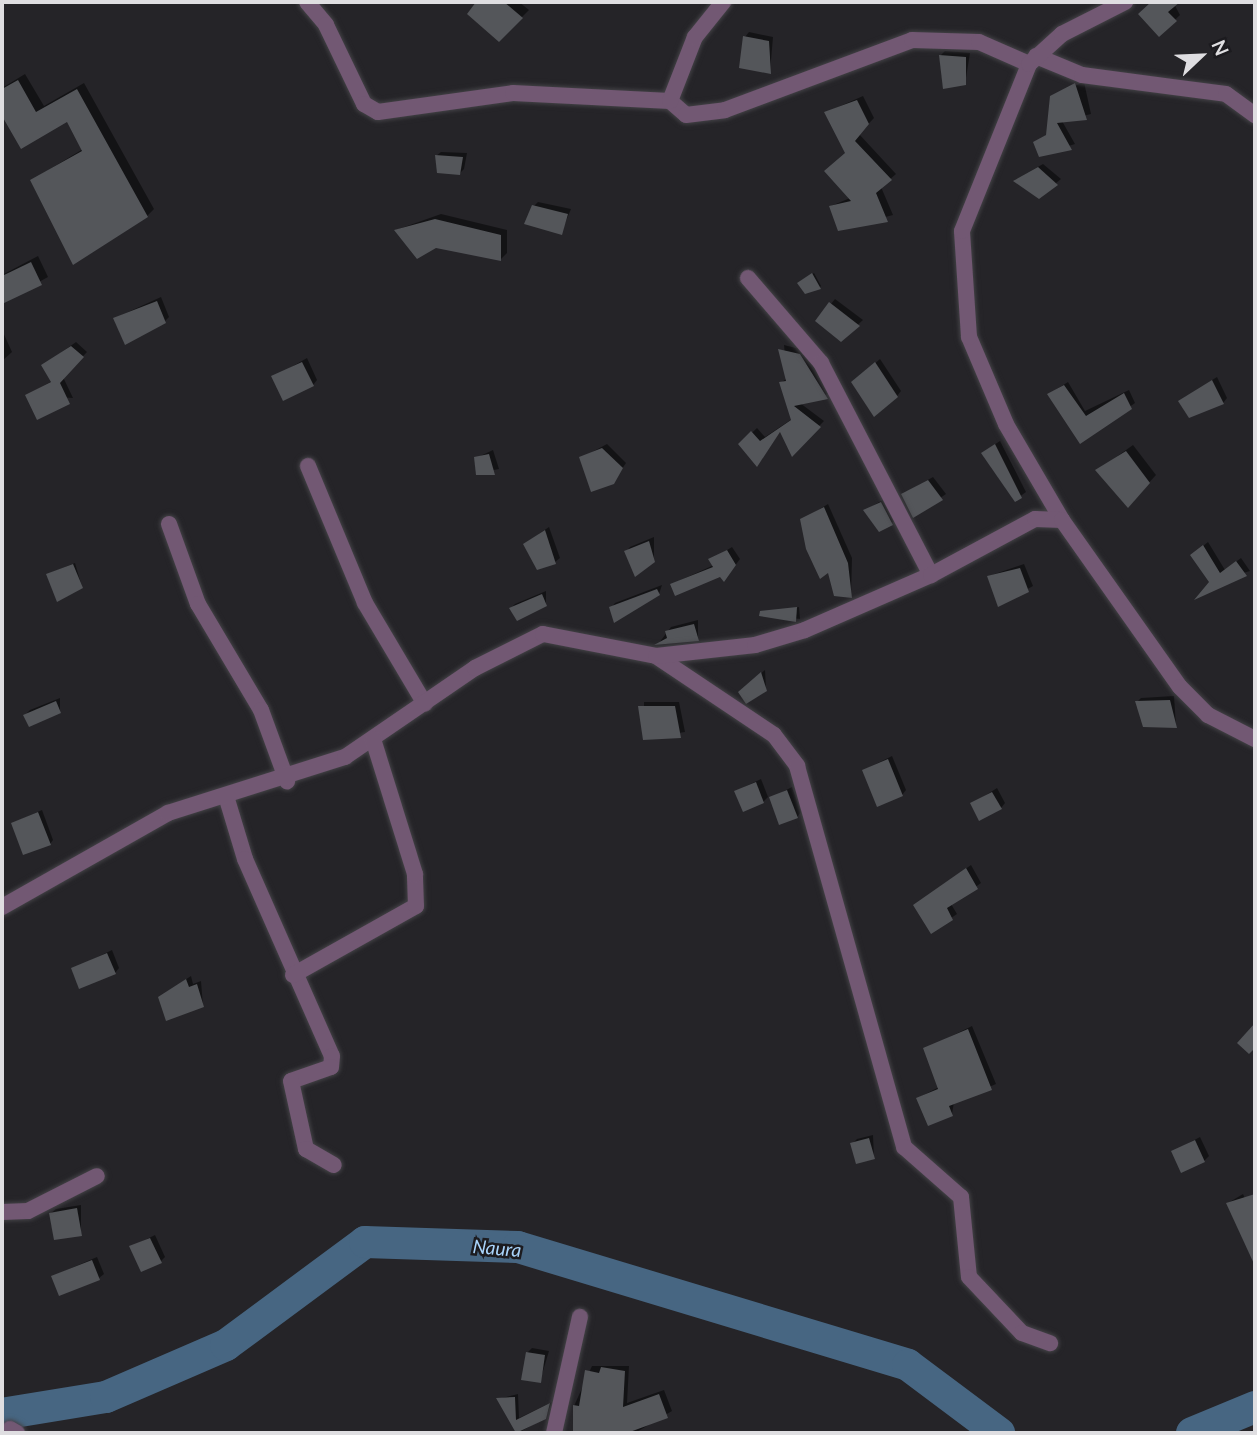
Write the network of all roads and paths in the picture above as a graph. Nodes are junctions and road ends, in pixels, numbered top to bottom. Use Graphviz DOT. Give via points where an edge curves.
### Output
graph roads {
  1 [pos="307,2"];
  2 [pos="723,2"];
  3 [pos="1125,2"];
  4 [pos="1033,60"];
  5 [pos="670,101"];
  6 [pos="1255,115"];
  7 [pos="748,278"];
  8 [pos="308,466"];
  9 [pos="1062,520"];
  10 [pos="169,524"];
  11 [pos="931,575"];
  12 [pos="656,656"];
  13 [pos="425,704"];
  14 [pos="373,739"];
  15 [pos="1255,739"];
  16 [pos="287,780"];
  17 [pos="226,796"];
  18 [pos="2,907"];
  19 [pos="293,975"];
  20 [pos="334,1165"];
  21 [pos="97,1176"];
  22 [pos="2,1212"];
  23 [pos="580,1317"];
  24 [pos="1050,1343"];
  25 [pos="554,1433"];
  1 -- 5 [label="street" via="370,110 393,112 513,93"];
  2 -- 5 [label="street" via="695,37"];
  3 -- 4 [label="street" via="1062,34"];
  4 -- 5 [label="street" via="979,42 912,40 725,110 686,115"];
  4 -- 6 [label="street" via="1082,75 1226,94"];
  4 -- 9 [label="street" via="969,206 963,282 969,337 987,387"];
  7 -- 11 [label="street" via="821,363"];
  8 -- 13 [label="street" via="365,603"];
  9 -- 11 [label="street" via="1013,527"];
  9 -- 15 [label="street" via="1180,687 1208,715"];
  10 -- 16 [label="street" via="198,604 261,709"];
  11 -- 12 [label="street" via="805,631 755,645"];
  12 -- 13 [label="street" via="542,634 475,668"];
  12 -- 24 [label="street" via="774,735 797,766 904,1147 961,1197 969,1277 1022,1333"];
  13 -- 14 [label="street"];
  14 -- 16 [label="street"];
  14 -- 19 [label="street" via="415,874 416,906"];
  16 -- 17 [label="street"];
  17 -- 18 [label="street" via="150,822"];
  17 -- 19 [label="street"];
  19 -- 20 [label="street" via="333,1062 294,1078 292,1087 306,1149"];
  21 -- 22 [label="street" via="28,1211"];
  23 -- 25 [label="street"];
}
